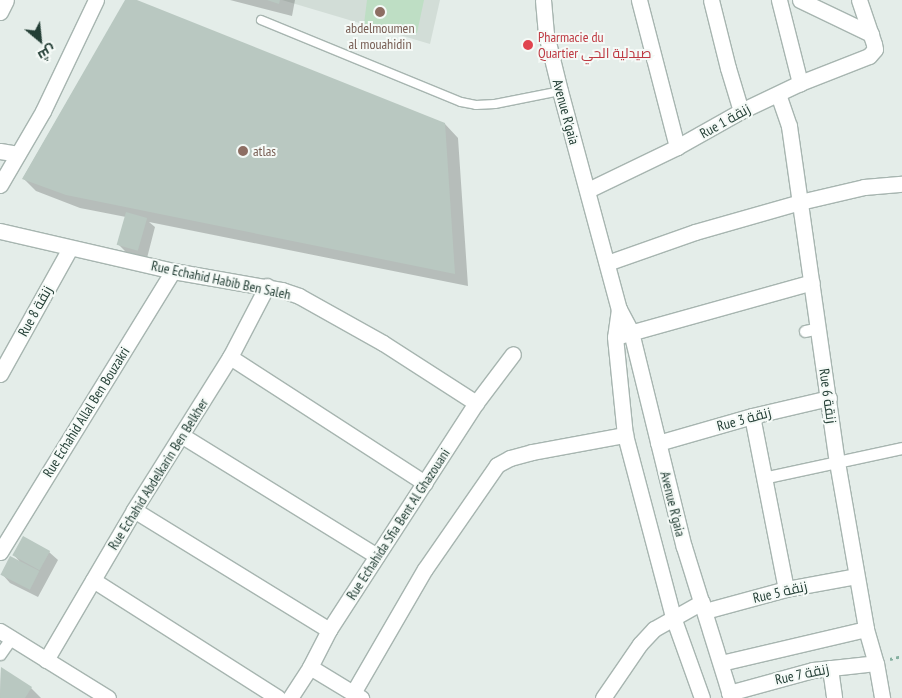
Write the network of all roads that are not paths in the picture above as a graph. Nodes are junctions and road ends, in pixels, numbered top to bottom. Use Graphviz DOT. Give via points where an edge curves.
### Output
graph roads {
  1 [pos="6,0"];
  2 [pos="96,0"];
  3 [pos="543,0"];
  4 [pos="639,0"];
  5 [pos="711,0"];
  6 [pos="779,0"];
  7 [pos="800,0"];
  8 [pos="859,0"];
  9 [pos="0,12"];
  10 [pos="261,20"];
  11 [pos="871,34"];
  12 [pos="800,83"];
  13 [pos="560,91"];
  14 [pos="778,94"];
  15 [pos="742,111"];
  16 [pos="677,147"];
  17 [pos="0,151"];
  18 [pos="18,154"];
  19 [pos="902,184"];
  20 [pos="0,185"];
  21 [pos="588,190"];
  22 [pos="800,202"];
  23 [pos="0,231"];
  24 [pos="70,248"];
  25 [pos="607,263"];
  26 [pos="173,271"];
  27 [pos="812,282"];
  28 [pos="267,286"];
  29 [pos="619,309"];
  30 [pos="631,332"];
  31 [pos="615,337"];
  32 [pos="513,354"];
  33 [pos="230,357"];
  34 [pos="0,374"];
  35 [pos="829,398"];
  36 [pos="476,403"];
  37 [pos="752,416"];
  38 [pos="181,435"];
  39 [pos="625,435"];
  40 [pos="658,443"];
  41 [pos="902,448"];
  42 [pos="837,462"];
  43 [pos="763,478"];
  44 [pos="425,483"];
  45 [pos="134,510"];
  46 [pos="6,530"];
  47 [pos="0,552"];
  48 [pos="378,556"];
  49 [pos="856,576"];
  50 [pos="93,580"];
  51 [pos="786,589"];
  52 [pos="703,606"];
  53 [pos="673,617"];
  54 [pos="866,629"];
  55 [pos="329,630"];
  56 [pos="6,634"];
  57 [pos="0,654"];
  58 [pos="46,660"];
  59 [pos="721,663"];
  60 [pos="876,663"];
  61 [pos="310,667"];
  62 [pos="830,668"];
  63 [pos="357,696"];
  64 [pos="730,696"];
  65 [pos="108,698"];
  66 [pos="278,698"];
  67 [pos="290,698"];
  68 [pos="604,698"];
  69 [pos="702,698"];
  70 [pos="834,698"];
  71 [pos="882,698"];
  1 -- 9 [label="street"];
  2 -- 18 [label="street" via="66,67"];
  3 -- 13 [label="street, Avenue R'gaia" via="546,34"];
  4 -- 16 [label="street"];
  5 -- 15 [label="street"];
  6 -- 12 [label="street"];
  7 -- 11 [label="street"];
  8 -- 11 [label="street"];
  10 -- 13 [label="lane" via="461,102 495,104"];
  11 -- 12 [label="street, Rue 1 زنقة" via="874,48 865,58"];
  12 -- 14 [label="street, Rue 1 زنقة"];
  13 -- 21 [label="street, Avenue R'gaia"];
  14 -- 15 [label="street, Rue 1 زنقة"];
  14 -- 22 [label="street, Rue 6 زنقة" via="789,126"];
  15 -- 16 [label="street, Rue 1 زنقة"];
  16 -- 21 [label="street, Rue 1 زنقة"];
  17 -- 18 [label="street"];
  18 -- 20 [label="street"];
  19 -- 22 [label="street" via="864,187"];
  21 -- 25 [label="street, Avenue R'gaia"];
  22 -- 25 [label="street" via="695,232"];
  22 -- 27 [label="street, Rue 6 زنقة"];
  23 -- 24 [label="street, Rue Echahid Habib Ben Saleh"];
  24 -- 26 [label="street, Rue Echahid Habib Ben Saleh"];
  24 -- 34 [label="street, Rue 8 زنقة"];
  25 -- 29 [label="street, Avenue R'gaia"];
  26 -- 28 [label="street, Rue Echahid Habib Ben Saleh"];
  26 -- 46 [label="street, Rue Echahid Allal Ben Bouzakri"];
  27 -- 30 [label="street"];
  27 -- 35 [label="street, Rue 6 زنقة" via="812,329"];
  28 -- 33 [label="street, Rue Echahid Abdelkarin Ben Belkher"];
  28 -- 36 [label="street, Rue Echahid Habib Ben Saleh" via="299,296 336,316"];
  29 -- 30 [label="street, Avenue R'gaia"];
  29 -- 31 [label="street, Avenue R'gaia"];
  30 -- 31 [label="street"];
  30 -- 40 [label="street, Avenue R'gaia"];
  31 -- 39 [label="street, Avenue R'gaia"];
  32 -- 36 [label="street, Rue Echahida Sfia Bent Al Ghazouani"];
  33 -- 38 [label="street, Rue Echahid Abdelkarin Ben Belkher"];
  33 -- 44 [label="street"];
  35 -- 37 [label="street, Rue 3 زنقة"];
  35 -- 42 [label="street, Rue 6 زنقة"];
  36 -- 44 [label="street, Rue Echahida Sfia Bent Al Ghazouani"];
  37 -- 40 [label="street, Rue 3 زنقة"];
  37 -- 43 [label="street"];
  38 -- 45 [label="street, Rue Echahid Abdelkarin Ben Belkher"];
  38 -- 48 [label="street"];
  39 -- 53 [label="street, Avenue R'gaia"];
  39 -- 63 [label="street" via="532,452 510,458 497,466 425,569"];
  40 -- 52 [label="street, Avenue R'gaia" via="684,547"];
  41 -- 42 [label="street"];
  42 -- 43 [label="street"];
  42 -- 49 [label="street, Rue 6 زنقة"];
  43 -- 51 [label="street"];
  44 -- 48 [label="street, Rue Echahida Sfia Bent Al Ghazouani"];
  45 -- 50 [label="street, Rue Echahid Abdelkarin Ben Belkher"];
  45 -- 55 [label="street"];
  46 -- 47 [label="street, Rue Echahid Allal Ben Bouzakri"];
  48 -- 55 [label="street, Rue Echahida Sfia Bent Al Ghazouani"];
  49 -- 51 [label="street, Rue 5 زنقة"];
  49 -- 54 [label="street, Rue 6 زنقة"];
  50 -- 58 [label="street, Rue Echahid Abdelkarin Ben Belkher"];
  50 -- 66 [label="street"];
  51 -- 52 [label="street, Rue 5 زنقة"];
  52 -- 53 [label="street, Rue 5 زنقة"];
  52 -- 59 [label="street, Avenue R'gaia"];
  53 -- 68 [label="street, Rue 5 زنقة" via="643,640"];
  53 -- 69 [label="street, Avenue R'gaia"];
  54 -- 59 [label="street"];
  54 -- 60 [label="street, Rue 6 زنقة"];
  55 -- 61 [label="street, Rue Echahida Sfia Bent Al Ghazouani"];
  56 -- 57 [label="street"];
  56 -- 58 [label="street"];
  58 -- 65 [label="street"];
  59 -- 64 [label="street, Avenue R'gaia"];
  60 -- 62 [label="street, Rue 7 زنقة"];
  60 -- 71 [label="street, Rue 6 زنقة"];
  61 -- 63 [label="street"];
  61 -- 67 [label="street, Rue Echahida Sfia Bent Al Ghazouani"];
  62 -- 64 [label="street, Rue 7 زنقة" via="788,675"];
  62 -- 70 [label="street"];
}
